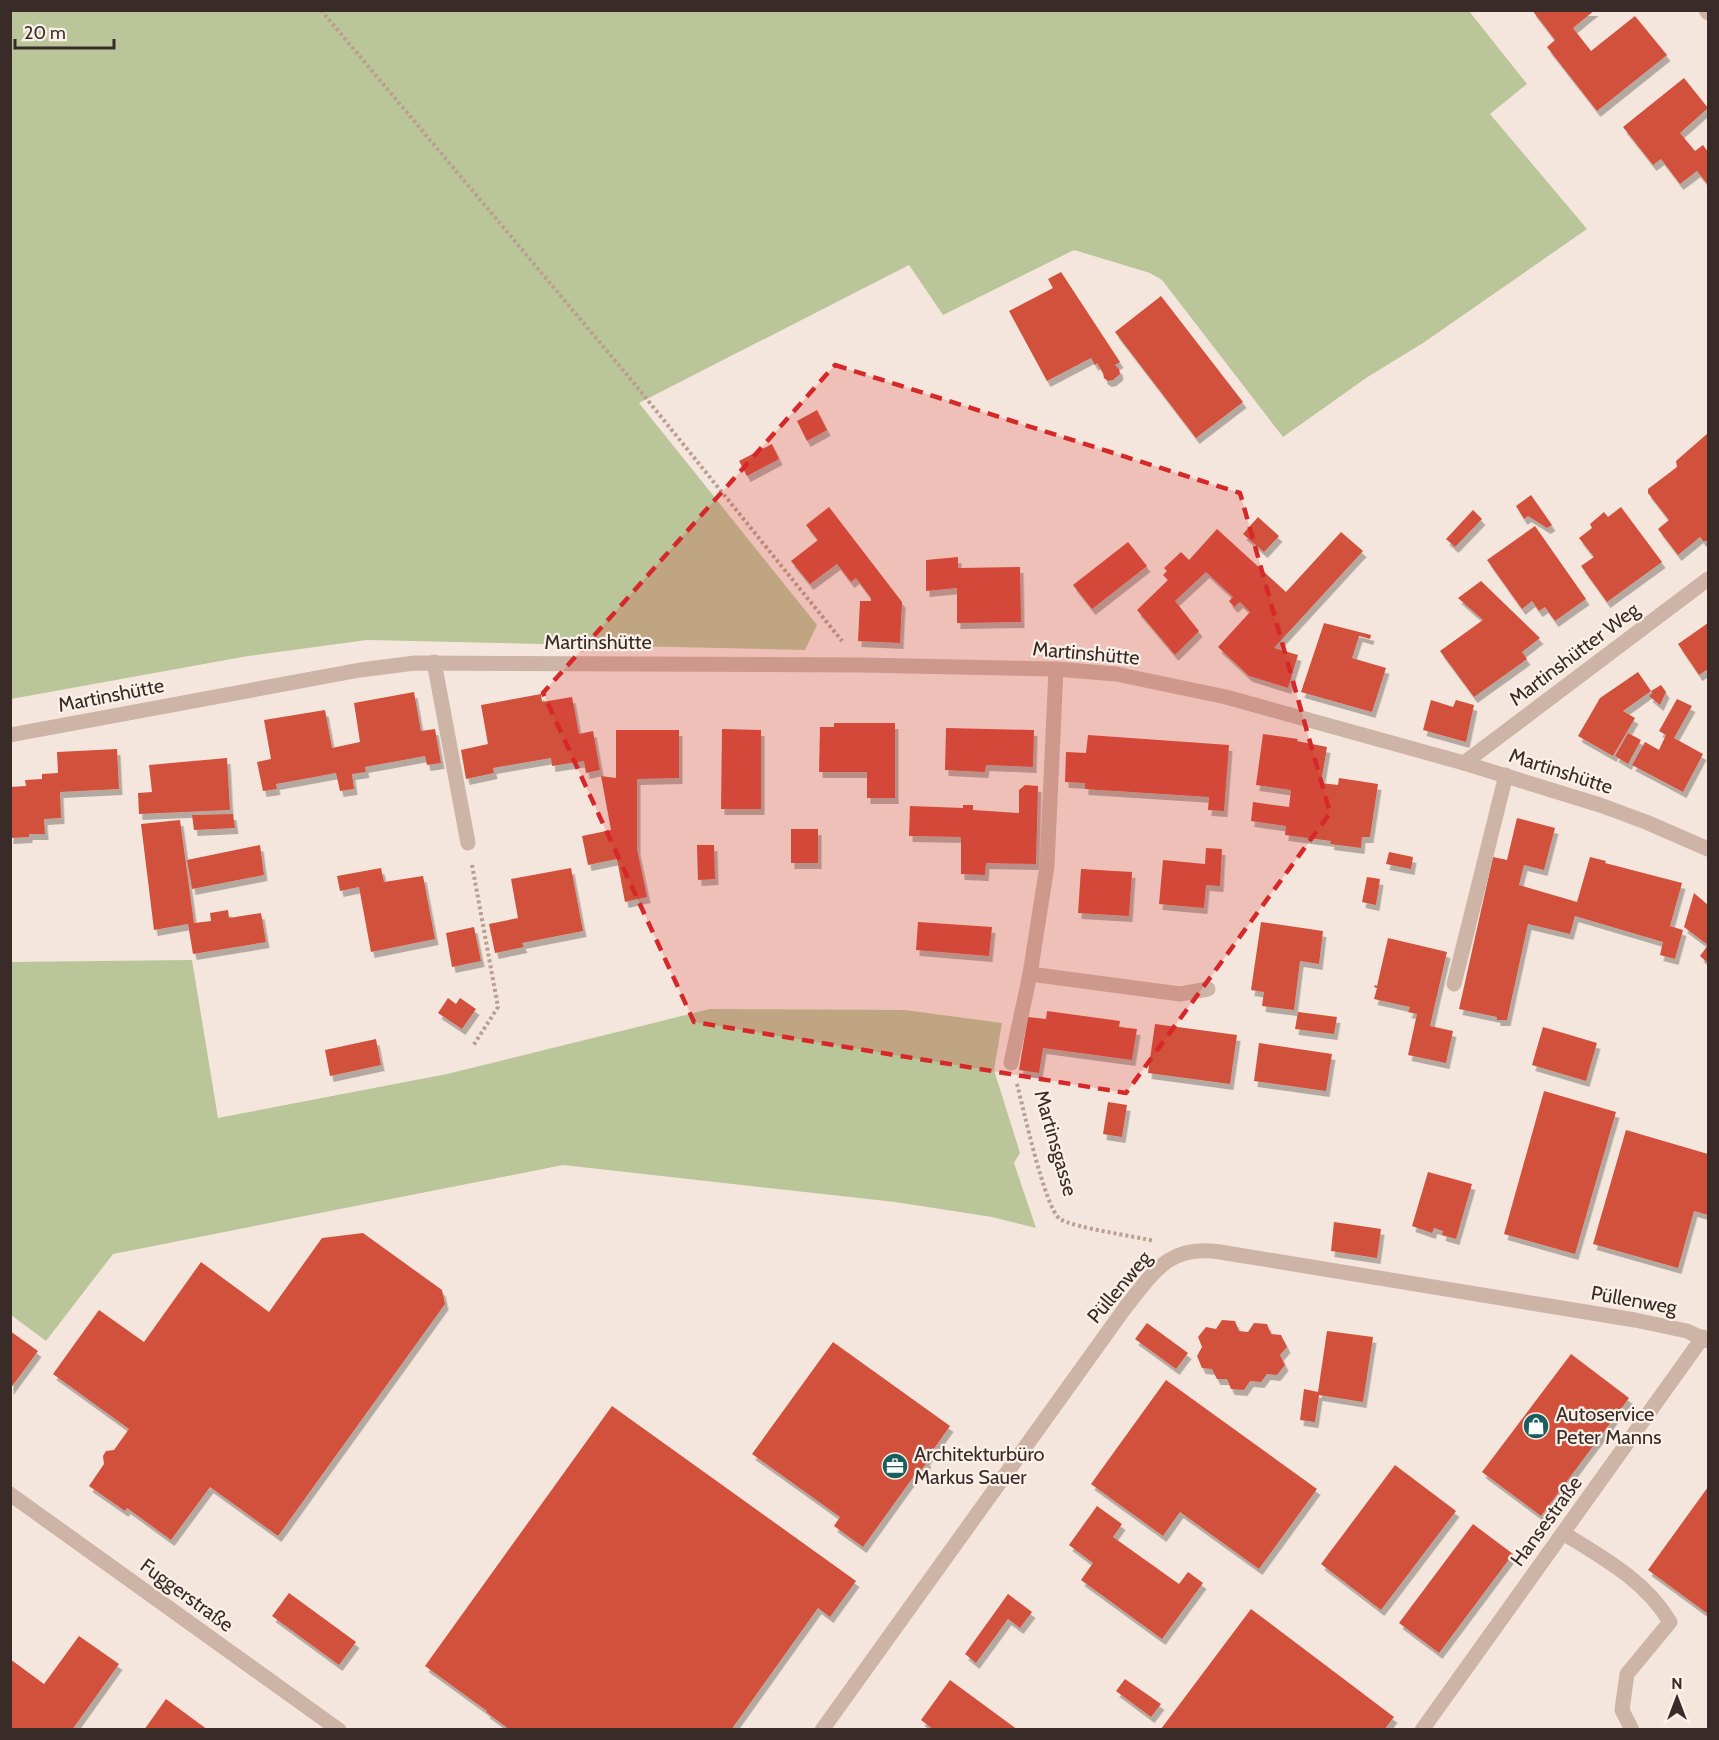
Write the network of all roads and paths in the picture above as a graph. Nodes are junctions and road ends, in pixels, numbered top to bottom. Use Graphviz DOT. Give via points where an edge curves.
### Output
graph roads {
  1 [pos="321,10"];
  2 [pos="1708,579"];
  3 [pos="434,662"];
  4 [pos="861,664"];
  5 [pos="1056,669"];
  6 [pos="10,735"];
  7 [pos="1464,763"];
  8 [pos="1506,775"];
  9 [pos="468,843"];
  10 [pos="1708,849"];
  11 [pos="1030,974"];
  12 [pos="1454,984"];
  13 [pos="1208,989"];
  14 [pos="473,1046"];
  15 [pos="1011,1064"];
  16 [pos="1197,1250"];
  17 [pos="1706,1339"];
  18 [pos="10,1494"];
  19 [pos="1563,1533"];
  20 [pos="339,1730"];
  21 [pos="822,1730"];
  22 [pos="1422,1730"];
  23 [pos="1632,1730"];
  1 -- 4 [label="path" via="633,382"];
  2 -- 7 [label="street, Martinshütter Weg"];
  3 -- 4 [label="street, Martinshütte"];
  3 -- 6 [label="street, Martinshütte" via="360,670"];
  3 -- 9 [label="street"];
  4 -- 5 [label="street, Martinshütte"];
  5 -- 7 [label="street, Martinshütte" via="1116,674 1193,689"];
  5 -- 11 [label="street" via="1047,866"];
  7 -- 8 [label="street, Martinshütte"];
  8 -- 10 [label="street, Martinshütte" via="1609,808"];
  8 -- 12 [label="street"];
  9 -- 14 [label="path" via="498,1007"];
  11 -- 13 [label="street" via="1180,994"];
  11 -- 15 [label="street"];
  15 -- 16 [label="path, Martinsgasse" via="1047,1194 1058,1217 1070,1223"];
  16 -- 17 [label="street, Püllenweg" via="1635,1320"];
  16 -- 21 [label="street, Püllenweg" via="1166,1262 1131,1300"];
  17 -- 19 [label="street, Hansestraße"];
  18 -- 20 [label="street, Fuggerstraße"];
  19 -- 22 [label="street, Hansestraße"];
  19 -- 23 [label="street" via="1621,1569 1661,1607 1670,1622 1627,1674 1622,1710"];
}
